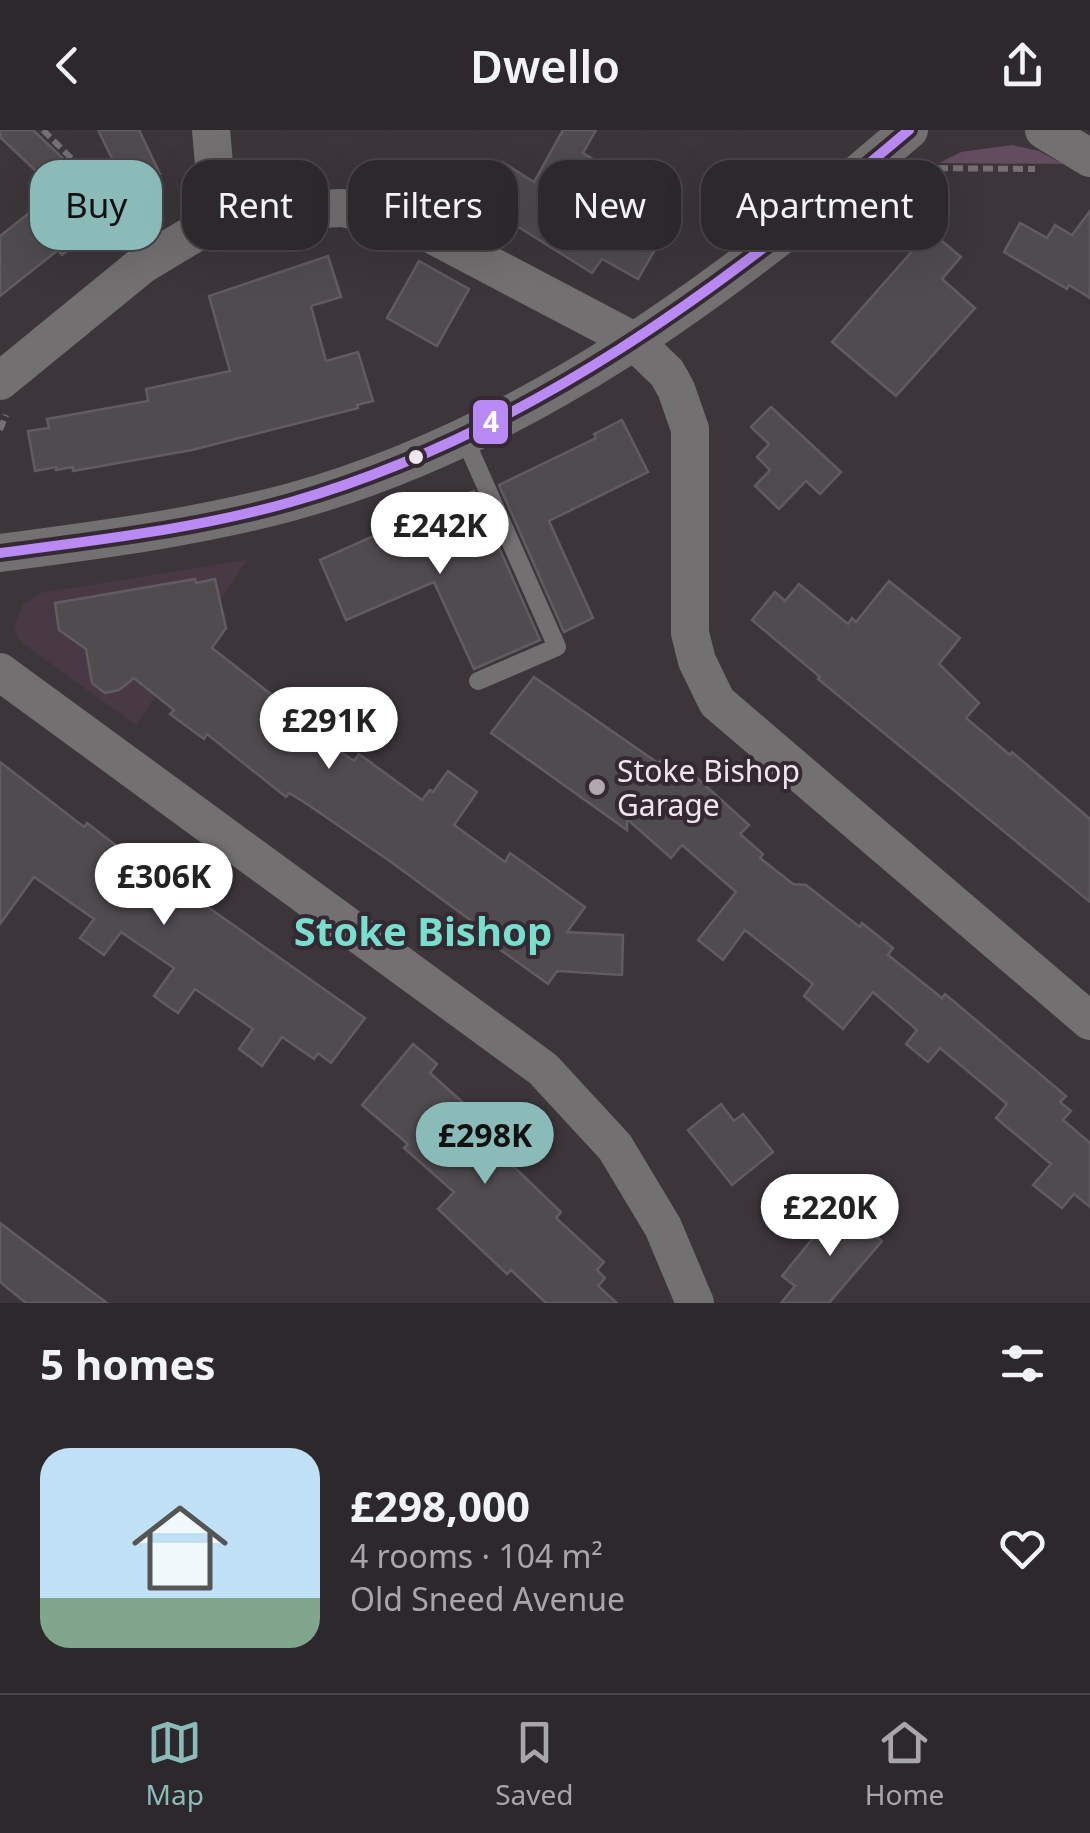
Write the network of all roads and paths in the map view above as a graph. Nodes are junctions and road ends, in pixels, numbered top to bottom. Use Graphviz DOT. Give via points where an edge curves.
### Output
graph roads {
  1 [pos="43,130"];
  2 [pos="211,130"];
  3 [pos="909,130"];
  4 [pos="1044,130"];
  5 [pos="1090,158"];
  6 [pos="214,160"];
  7 [pos="874,160"];
  8 [pos="948,168"];
  9 [pos="1053,170"];
  10 [pos="328,209"];
  11 [pos="182,242"];
  12 [pos="760,250"];
  13 [pos="155,258"];
  14 [pos="634,341"];
  15 [pos="0,381"];
  16 [pos="464,437"];
  17 [pos="0,552"];
  18 [pos="0,672"];
  19 [pos="478,681"];
  20 [pos="1090,1020"];
  21 [pos="696,1303"];
  1 -- 13 [label="path"];
  2 -- 6 [label="street"];
  3 -- 7 [label="street"];
  4 -- 5 [label="street"];
  8 -- 9 [label="path"];
  10 -- 14 [label="street" via="408,222"];
  11 -- 13 [label="street"];
  12 -- 14 [label="street"];
  13 -- 15 [label="street"];
  14 -- 16 [label="street" via="535,403"];
  14 -- 20 [label="street" via="667,373 690,429 690,632 717,702"];
  16 -- 17 [label="street" via="291,502 140,535"];
  16 -- 19 [label="lane" via="557,646"];
  18 -- 21 [label="street" via="542,1069 615,1147 663,1227"];
}
